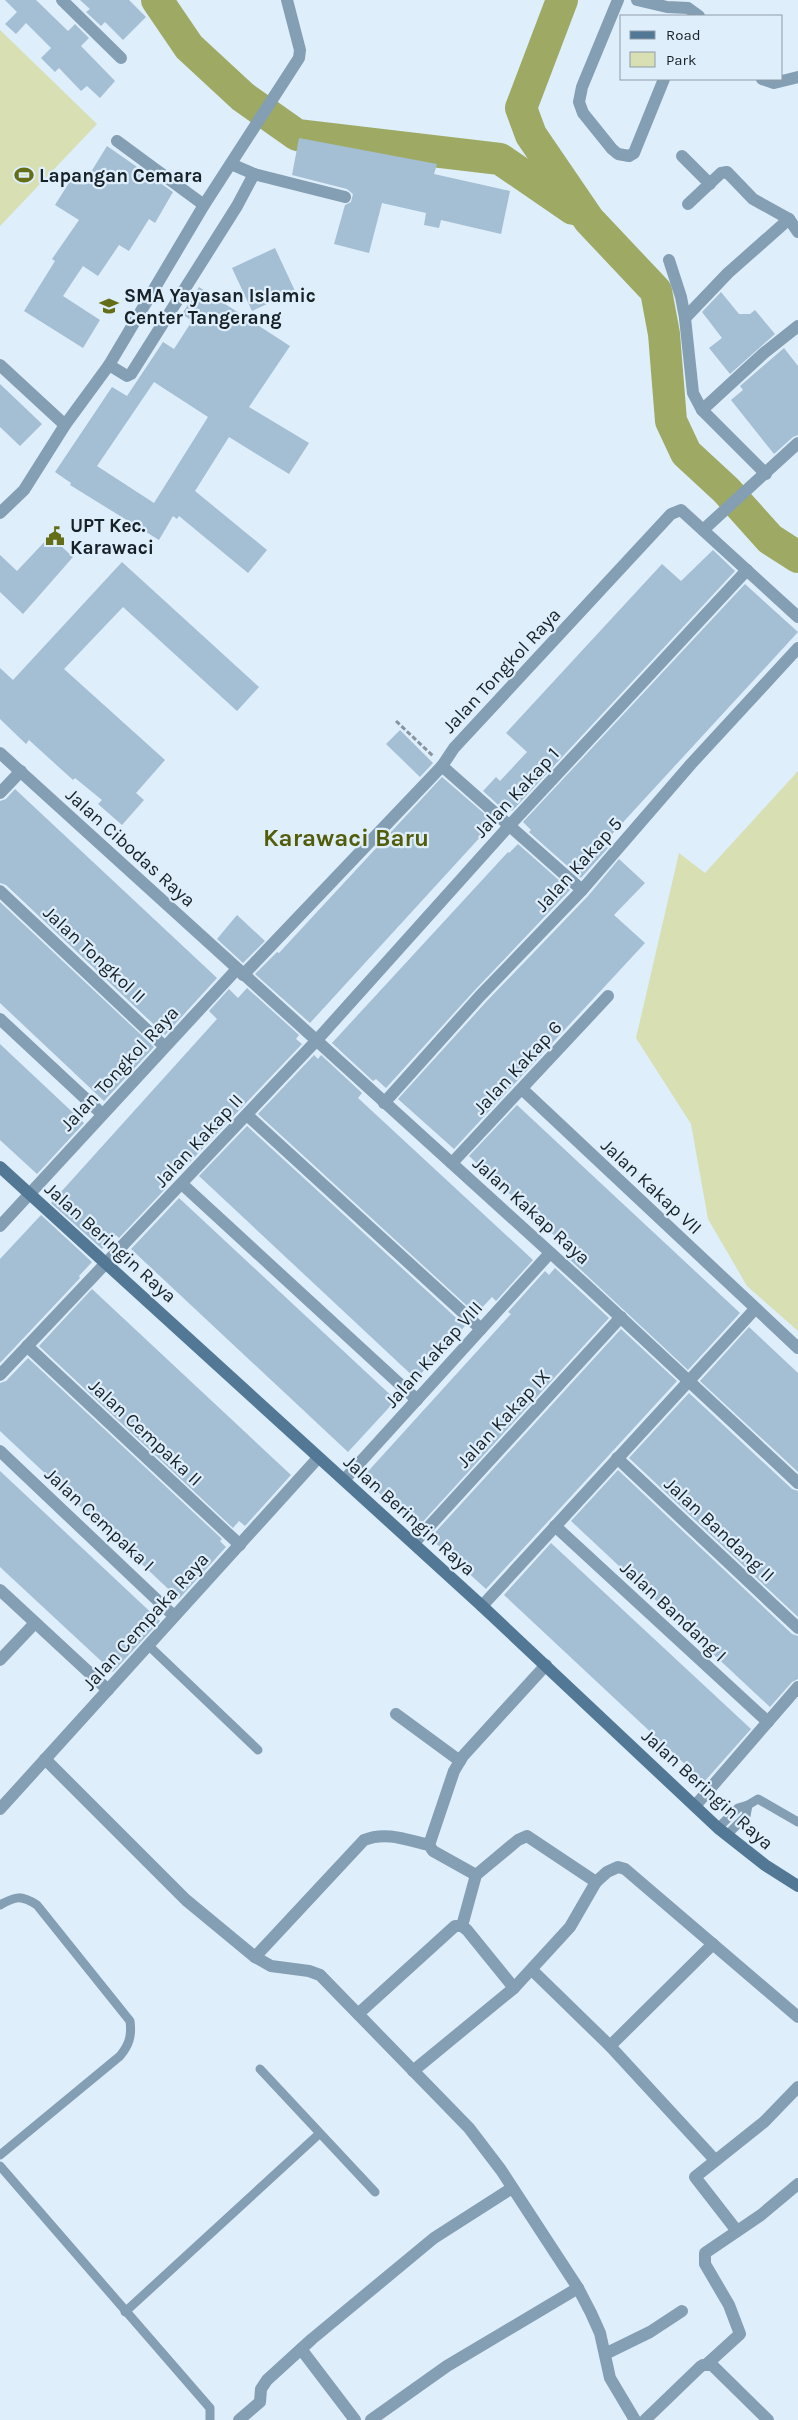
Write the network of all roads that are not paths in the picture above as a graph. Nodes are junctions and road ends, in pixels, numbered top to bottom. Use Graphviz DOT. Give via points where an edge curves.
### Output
graph roads {
  1 [pos="62,0"];
  2 [pos="287,0"];
  3 [pos="618,0"];
  4 [pos="637,0"];
  5 [pos="668,8"];
  6 [pos="698,15"];
  7 [pos="121,58"];
  8 [pos="798,77"];
  9 [pos="664,80"];
  10 [pos="765,80"];
  11 [pos="117,141"];
  12 [pos="682,156"];
  13 [pos="231,164"];
  14 [pos="254,174"];
  15 [pos="710,184"];
  16 [pos="345,197"];
  17 [pos="688,204"];
  18 [pos="204,205"];
  19 [pos="789,219"];
  20 [pos="798,232"];
  21 [pos="669,260"];
  22 [pos="684,318"];
  23 [pos="798,326"];
  24 [pos="0,365"];
  25 [pos="109,365"];
  26 [pos="702,410"];
  27 [pos="65,425"];
  28 [pos="798,443"];
  29 [pos="766,474"];
  30 [pos="0,513"];
  31 [pos="703,530"];
  32 [pos="747,570"];
  33 [pos="798,617"];
  34 [pos="798,648"];
  35 [pos="0,753"];
  36 [pos="442,766"];
  37 [pos="20,771"];
  38 [pos="0,794"];
  39 [pos="509,826"];
  40 [pos="0,890"];
  41 [pos="582,890"];
  42 [pos="240,972"];
  43 [pos="608,996"];
  44 [pos="0,1019"];
  45 [pos="316,1041"];
  46 [pos="164,1046"];
  47 [pos="522,1089"];
  48 [pos="384,1103"];
  49 [pos="102,1114"];
  50 [pos="247,1115"];
  51 [pos="452,1163"];
  52 [pos="0,1167"];
  53 [pos="182,1184"];
  54 [pos="29,1194"];
  55 [pos="0,1226"];
  56 [pos="550,1253"];
  57 [pos="107,1263"];
  58 [pos="755,1309"];
  59 [pos="621,1317"];
  60 [pos="481,1329"];
  61 [pos="27,1346"];
  62 [pos="798,1348"];
  63 [pos="0,1375"];
  64 [pos="689,1380"];
  65 [pos="417,1400"];
  66 [pos="0,1451"];
  67 [pos="318,1458"];
  68 [pos="617,1458"];
  69 [pos="344,1480"];
  70 [pos="798,1482"];
  71 [pos="555,1526"];
  72 [pos="414,1543"];
  73 [pos="240,1545"];
  74 [pos="0,1590"];
  75 [pos="482,1606"];
  76 [pos="174,1616"];
  77 [pos="35,1623"];
  78 [pos="798,1628"];
  79 [pos="148,1645"];
  80 [pos="0,1660"];
  81 [pos="546,1666"];
  82 [pos="798,1687"];
  83 [pos="108,1690"];
  84 [pos="396,1714"];
  85 [pos="768,1722"];
  86 [pos="258,1750"];
  87 [pos="45,1759"];
  88 [pos="460,1761"];
  89 [pos="695,1806"];
  90 [pos="0,1808"];
  91 [pos="798,1822"];
  92 [pos="722,1832"];
  93 [pos="429,1845"];
  94 [pos="476,1875"];
  95 [pos="596,1882"];
  96 [pos="798,1886"];
  97 [pos="0,1905"];
  98 [pos="462,1926"];
  99 [pos="713,1944"];
  100 [pos="255,1957"];
  101 [pos="532,1970"];
  102 [pos="514,1988"];
  103 [pos="358,2014"];
  104 [pos="798,2017"];
  105 [pos="610,2046"];
  106 [pos="260,2069"];
  107 [pos="413,2071"];
  108 [pos="798,2087"];
  109 [pos="319,2134"];
  110 [pos="0,2155"];
  111 [pos="715,2160"];
  112 [pos="0,2166"];
  113 [pos="798,2184"];
  114 [pos="512,2188"];
  115 [pos="375,2192"];
  116 [pos="737,2231"];
  117 [pos="578,2288"];
  118 [pos="682,2311"];
  119 [pos="125,2312"];
  120 [pos="301,2350"];
  121 [pos="605,2354"];
  122 [pos="707,2364"];
  123 [pos="210,2420"];
  124 [pos="239,2420"];
  125 [pos="355,2420"];
  126 [pos="371,2420"];
  127 [pos="635,2420"];
  128 [pos="644,2420"];
  129 [pos="768,2420"];
  1 -- 7 [label="street"];
  2 -- 13 [label="street" via="299,56"];
  3 -- 9 [label="street" via="582,87 579,102 582,113 618,154 629,156 634,152"];
  4 -- 5 [label="street"];
  5 -- 6 [label="street" via="688,8"];
  8 -- 10 [label="street" via="774,83"];
  11 -- 18 [label="street"];
  12 -- 15 [label="street"];
  13 -- 14 [label="street"];
  13 -- 18 [label="street"];
  14 -- 16 [label="street"];
  14 -- 25 [label="street" via="131,374 127,376"];
  15 -- 17 [label="street"];
  15 -- 19 [label="street" via="721,173 727,172 753,199"];
  18 -- 25 [label="street"];
  19 -- 20 [label="street"];
  19 -- 22 [label="street" via="728,273"];
  21 -- 22 [label="street"];
  22 -- 26 [label="street" via="692,393"];
  23 -- 26 [label="street"];
  24 -- 27 [label="street"];
  25 -- 27 [label="street"];
  26 -- 29 [label="street"];
  27 -- 30 [label="street" via="24,490"];
  28 -- 29 [label="street"];
  29 -- 31 [label="street"];
  31 -- 32 [label="street, Jalan Tongkol Raya"];
  31 -- 36 [label="street, Jalan Tongkol Raya" via="681,510 671,514 454,748"];
  32 -- 33 [label="street, Jalan Tongkol Raya"];
  32 -- 39 [label="street, Jalan Kakap 1"];
  34 -- 41 [label="street, Jalan Kakap 5" via="691,764"];
  35 -- 37 [label="street, Jalan Cibodas Raya"];
  36 -- 39 [label="street"];
  36 -- 42 [label="street, Jalan Tongkol Raya"];
  37 -- 38 [label="street"];
  37 -- 42 [label="street, Jalan Cibodas Raya"];
  39 -- 41 [label="street"];
  39 -- 45 [label="street, Jalan Kakap 1"];
  40 -- 46 [label="street, Jalan Tongkol II"];
  41 -- 48 [label="street, Jalan Kakap 5" via="480,996"];
  42 -- 45 [label="street, Jalan Kakap Raya"];
  42 -- 46 [label="street, Jalan Tongkol Raya"];
  43 -- 47 [label="street, Jalan Kakap 6"];
  44 -- 49 [label="street"];
  45 -- 48 [label="street, Jalan Kakap Raya"];
  45 -- 50 [label="street, Jalan Kakap II"];
  46 -- 49 [label="street, Jalan Tongkol Raya"];
  47 -- 51 [label="street, Jalan Kakap 6"];
  47 -- 58 [label="street, Jalan Kakap VII"];
  48 -- 51 [label="street, Jalan Kakap Raya"];
  49 -- 54 [label="street, Jalan Tongkol Raya"];
  50 -- 53 [label="street, Jalan Kakap II"];
  50 -- 60 [label="street"];
  51 -- 56 [label="street, Jalan Kakap Raya"];
  52 -- 54 [label="street, Jalan Beringin Raya"];
  53 -- 57 [label="street, Jalan Kakap II"];
  53 -- 65 [label="street"];
  54 -- 55 [label="street, Jalan Tongkol Raya"];
  54 -- 57 [label="street, Jalan Beringin Raya"];
  56 -- 59 [label="street, Jalan Kakap Raya"];
  56 -- 60 [label="street, Jalan Kakap VIII"];
  57 -- 61 [label="street, Jalan Kakap II"];
  57 -- 67 [label="street, Jalan Beringin Raya"];
  58 -- 62 [label="street, Jalan Kakap VII"];
  58 -- 64 [label="street"];
  59 -- 64 [label="street, Jalan Kakap Raya"];
  59 -- 72 [label="street, Jalan Kakap IX"];
  60 -- 65 [label="street, Jalan Kakap VIII"];
  61 -- 63 [label="street, Jalan Kakap II"];
  61 -- 73 [label="street, Jalan Cempaka II"];
  64 -- 68 [label="street"];
  64 -- 70 [label="street, Jalan Kakap Raya"];
  65 -- 69 [label="street, Jalan Kakap VIII"];
  66 -- 76 [label="street, Jalan Cempaka I"];
  67 -- 69 [label="street, Jalan Beringin Raya"];
  67 -- 73 [label="street, Jalan Cempaka Raya"];
  68 -- 71 [label="street"];
  68 -- 78 [label="street, Jalan Bandang II"];
  69 -- 72 [label="street, Jalan Beringin Raya"];
  71 -- 75 [label="street"];
  71 -- 85 [label="street, Jalan Bandang I"];
  72 -- 75 [label="street, Jalan Beringin Raya"];
  73 -- 76 [label="street, Jalan Cempaka Raya"];
  74 -- 77 [label="street"];
  75 -- 81 [label="street, Jalan Beringin Raya"];
  76 -- 79 [label="street, Jalan Cempaka Raya"];
  77 -- 80 [label="street"];
  77 -- 83 [label="street"];
  79 -- 83 [label="street, Jalan Cempaka Raya"];
  79 -- 86 [label="lane"];
  81 -- 88 [label="street"];
  81 -- 89 [label="street, Jalan Beringin Raya"];
  82 -- 85 [label="street"];
  83 -- 87 [label="street, Jalan Cempaka Raya"];
  84 -- 88 [label="street"];
  85 -- 89 [label="street"];
  87 -- 90 [label="street, Jalan Cempaka Raya"];
  87 -- 100 [label="street" via="186,1900"];
  88 -- 93 [label="street" via="454,1770"];
  89 -- 92 [label="street, Jalan Beringin Raya"];
  91 -- 92 [label="lane" via="758,1799 738,1808"];
  92 -- 96 [label="street, Jalan Beringin Raya"];
  93 -- 94 [label="street" via="433,1851"];
  93 -- 100 [label="street" via="384,1835 364,1840"];
  94 -- 95 [label="street" via="527,1836"];
  94 -- 98 [label="street"];
  95 -- 99 [label="street" via="618,1866 625,1869"];
  95 -- 101 [label="street" via="570,1927"];
  97 -- 110 [label="lane" via="12,1898 25,1897 37,1905 130,2021 132,2032 120,2056"];
  98 -- 102 [label="street"];
  98 -- 103 [label="street" via="455,1926"];
  99 -- 104 [label="street"];
  99 -- 105 [label="street"];
  100 -- 103 [label="street" via="271,1966 320,1975"];
  101 -- 102 [label="street"];
  101 -- 105 [label="street"];
  102 -- 107 [label="street"];
  103 -- 107 [label="street"];
  105 -- 111 [label="street"];
  106 -- 109 [label="lane"];
  107 -- 114 [label="street" via="477,2137"];
  108 -- 111 [label="street" via="760,2126"];
  109 -- 115 [label="lane"];
  109 -- 119 [label="lane"];
  111 -- 116 [label="street" via="696,2177"];
  112 -- 119 [label="lane"];
  113 -- 116 [label="street"];
  114 -- 117 [label="street"];
  114 -- 120 [label="street" via="434,2238"];
  116 -- 122 [label="street" via="703,2257 704,2264 729,2304 740,2334"];
  117 -- 121 [label="street" via="600,2333"];
  117 -- 126 [label="street" via="447,2366"];
  118 -- 121 [label="street" via="650,2332"];
  119 -- 123 [label="lane" via="210,2408"];
  120 -- 124 [label="street" via="267,2380 260,2389 260,2402"];
  120 -- 125 [label="street"];
  121 -- 127 [label="street" via="610,2378"];
  122 -- 128 [label="street"];
  122 -- 129 [label="street" via="712,2365"];
}
